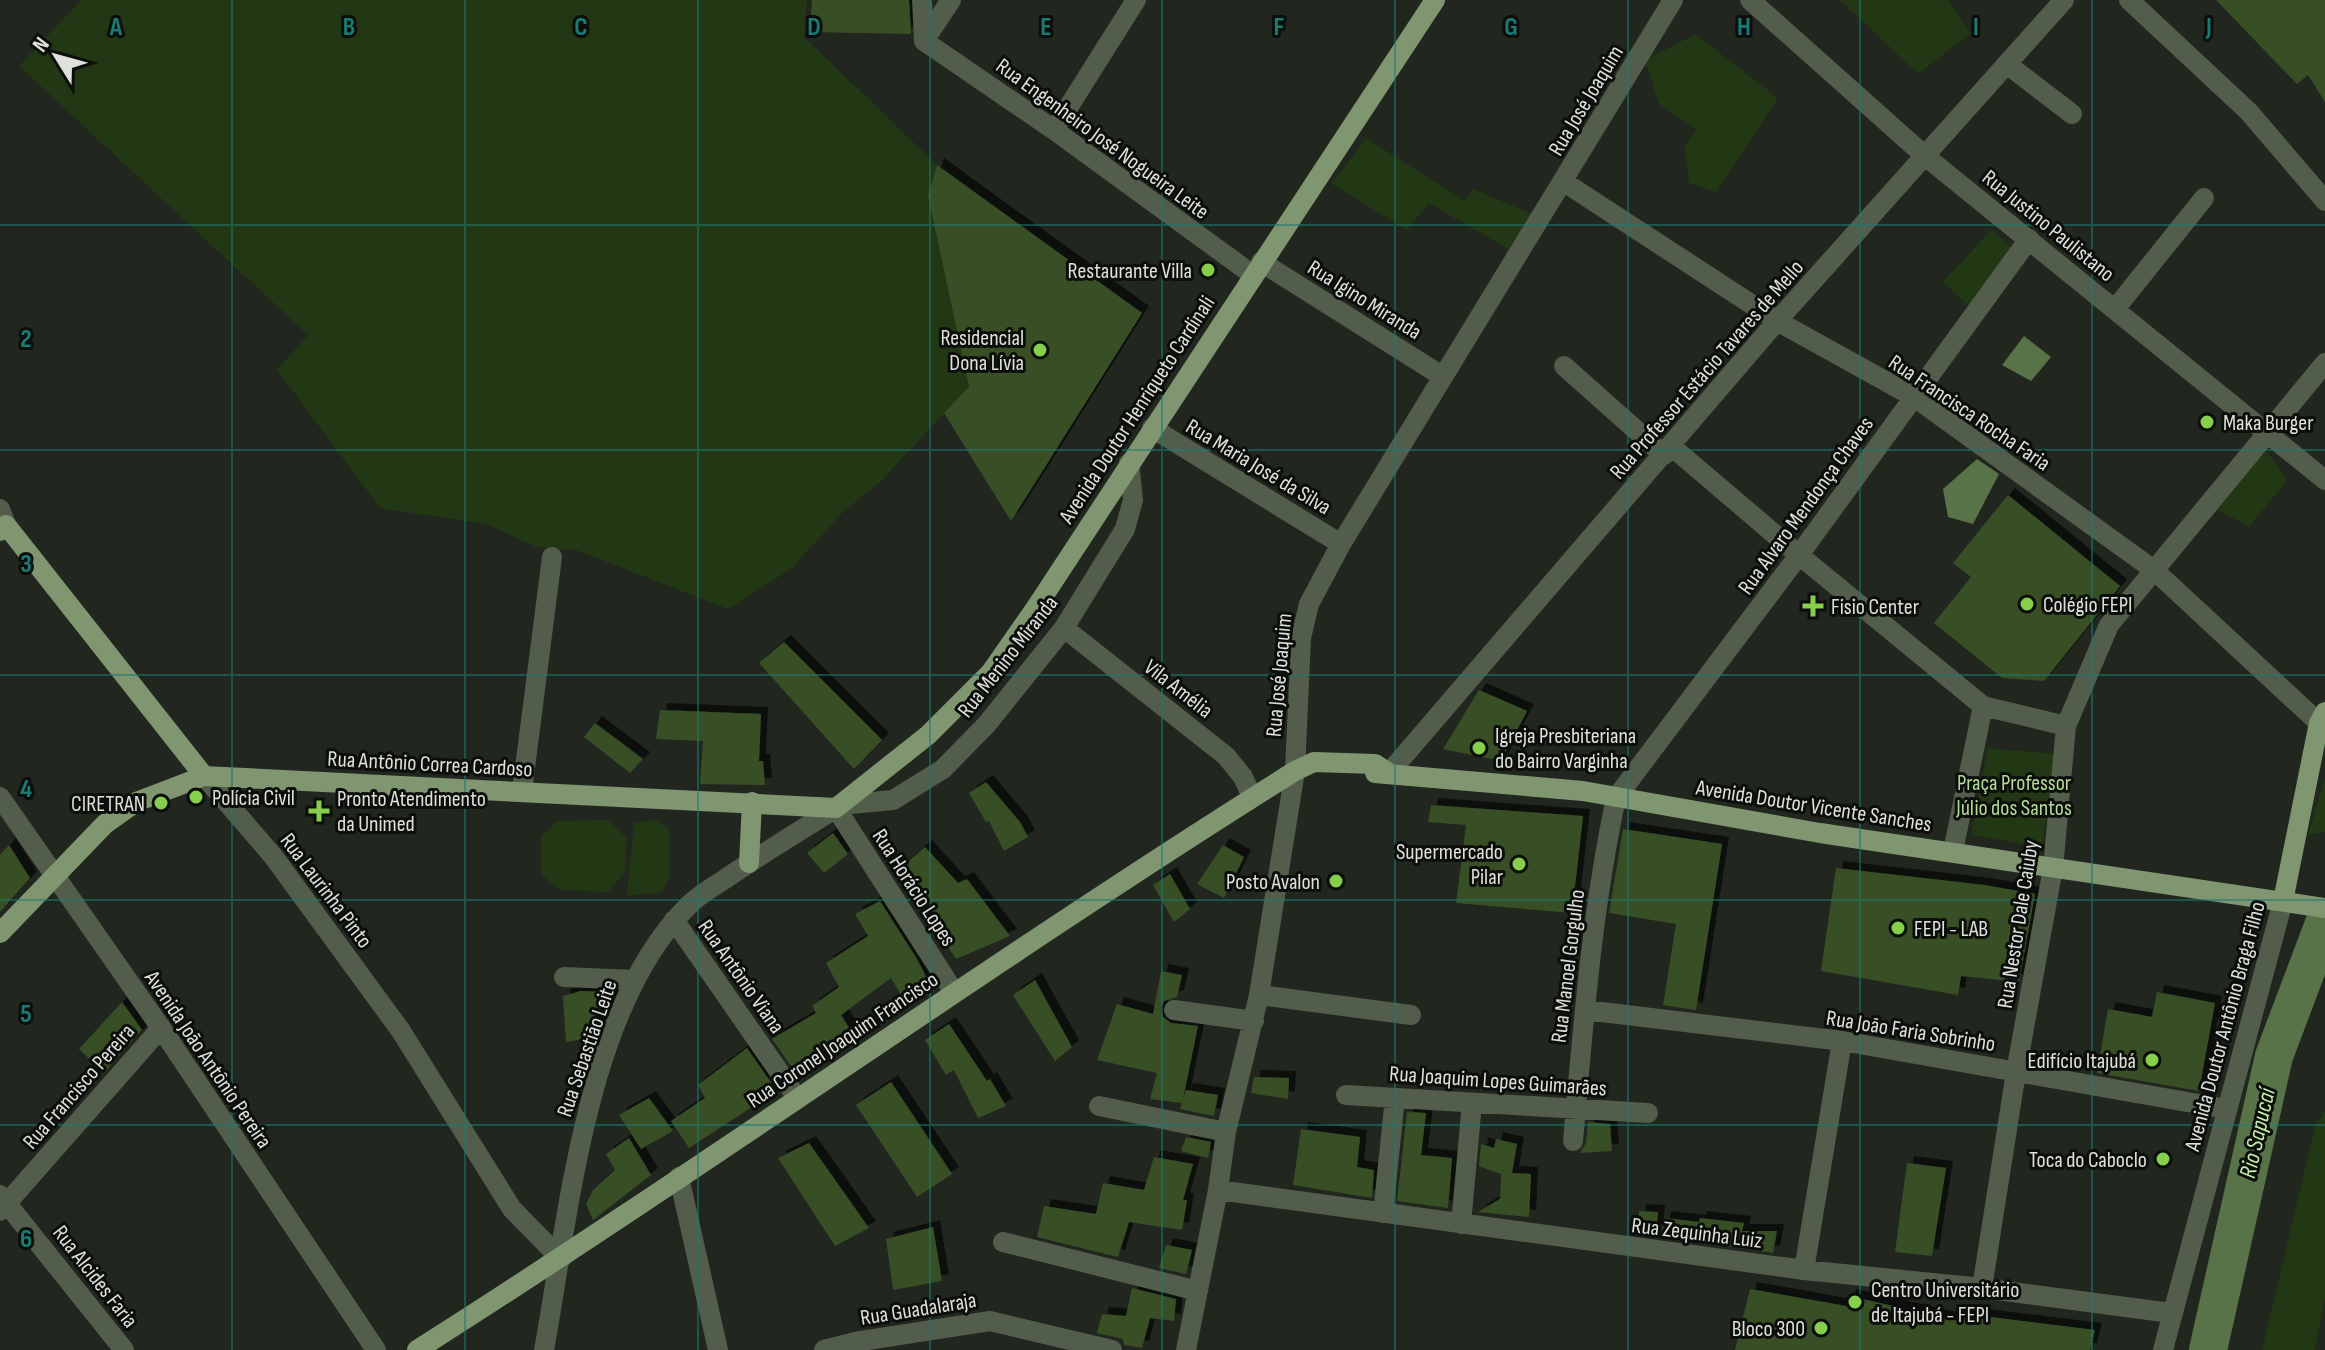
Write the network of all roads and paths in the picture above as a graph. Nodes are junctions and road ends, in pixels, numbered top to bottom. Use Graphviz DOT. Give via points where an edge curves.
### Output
graph roads {
  1 [pos="922,0"];
  2 [pos="951,0"];
  3 [pos="1136,0"];
  4 [pos="1435,0"];
  5 [pos="1673,0"];
  6 [pos="1750,0"];
  7 [pos="2064,0"];
  8 [pos="2129,0"];
  9 [pos="924,41"];
  10 [pos="2008,65"];
  11 [pos="2072,114"];
  12 [pos="1054,130"];
  13 [pos="1925,156"];
  14 [pos="1564,182"];
  15 [pos="2204,198"];
  16 [pos="2325,201"];
  17 [pos="2029,239"];
  18 [pos="1257,268"];
  19 [pos="2115,309"];
  20 [pos="1777,321"];
  21 [pos="2325,363"];
  22 [pos="1564,366"];
  23 [pos="1442,376"];
  24 [pos="1914,397"];
  25 [pos="1152,428"];
  26 [pos="2267,433"];
  27 [pos="1668,451"];
  28 [pos="1129,463"];
  29 [pos="2325,480"];
  30 [pos="2,521"];
  31 [pos="1341,544"];
  32 [pos="1799,555"];
  33 [pos="552,557"];
  34 [pos="2154,570"];
  35 [pos="1064,628"];
  36 [pos="1983,706"];
  37 [pos="2322,718"];
  38 [pos="2066,726"];
  39 [pos="1295,771"];
  40 [pos="1389,773"];
  41 [pos="204,776"];
  42 [pos="522,791"];
  43 [pos="0,797"];
  44 [pos="1252,797"];
  45 [pos="1616,798"];
  46 [pos="752,802"];
  47 [pos="838,807"];
  48 [pos="1953,851"];
  49 [pos="749,863"];
  50 [pos="2053,868"];
  51 [pos="53,875"];
  52 [pos="2288,902"];
  53 [pos="2325,908"];
  54 [pos="674,920"];
  55 [pos="0,933"];
  56 [pos="564,977"];
  57 [pos="635,980"];
  58 [pos="954,992"];
  59 [pos="1259,995"];
  60 [pos="1174,1010"];
  61 [pos="1585,1010"];
  62 [pos="1411,1015"];
  63 [pos="1254,1021"];
  64 [pos="161,1028"];
  65 [pos="1842,1041"];
  66 [pos="2016,1072"];
  67 [pos="1346,1095"];
  68 [pos="1395,1098"];
  69 [pos="798,1099"];
  70 [pos="1472,1103"];
  71 [pos="1099,1106"];
  72 [pos="1576,1109"];
  73 [pos="2227,1109"];
  74 [pos="1648,1113"];
  75 [pos="1226,1132"];
  76 [pos="1573,1141"];
  77 [pos="679,1177"];
  78 [pos="1218,1190"];
  79 [pos="2,1203"];
  80 [pos="1383,1213"];
  81 [pos="1461,1224"];
  82 [pos="1003,1242"];
  83 [pos="561,1259"];
  84 [pos="1804,1270"];
  85 [pos="1982,1288"];
  86 [pos="1198,1291"];
  87 [pos="2171,1313"];
  88 [pos="856,1346"];
  89 [pos="124,1350"];
  90 [pos="376,1350"];
  91 [pos="417,1350"];
  92 [pos="544,1350"];
  93 [pos="718,1350"];
  94 [pos="824,1350"];
  95 [pos="1112,1350"];
  96 [pos="1186,1350"];
  97 [pos="2163,1350"];
  1 -- 9 [label="street"];
  2 -- 9 [label="street"];
  3 -- 12 [label="street"];
  4 -- 18 [label="main road, Avenida Doutor Henriqueto Cardinali"];
  5 -- 14 [label="street, Rua José Joaquim"];
  6 -- 13 [label="street, Rua Justino Paulistano"];
  7 -- 10 [label="street, Rua Professor Estácio Tavares de Mello"];
  8 -- 16 [label="street" via="2249,112"];
  9 -- 12 [label="street, Rua Engenheiro José Nogueira Leite"];
  10 -- 11 [label="street"];
  10 -- 13 [label="street, Rua Professor Estácio Tavares de Mello"];
  12 -- 18 [label="street, Rua Engenheiro José Nogueira Leite"];
  13 -- 17 [label="street, Rua Justino Paulistano"];
  13 -- 20 [label="street, Rua Professor Estácio Tavares de Mello"];
  14 -- 20 [label="street, Rua Francisca Rocha Faria"];
  14 -- 23 [label="street, Rua José Joaquim"];
  15 -- 19 [label="street"];
  17 -- 19 [label="street, Rua Justino Paulistano"];
  17 -- 24 [label="street, Rua Alvaro Mendonça Chaves"];
  18 -- 23 [label="street, Rua Igino Miranda"];
  18 -- 25 [label="main road, Avenida Doutor Henriqueto Cardinali"];
  19 -- 26 [label="street, Rua Justino Paulistano"];
  20 -- 24 [label="street, Rua Francisca Rocha Faria"];
  20 -- 27 [label="street, Rua Professor Estácio Tavares de Mello"];
  21 -- 26 [label="street, Rua Nestor Dale Caiuby"];
  22 -- 27 [label="street"];
  23 -- 31 [label="street, Rua José Joaquim"];
  24 -- 32 [label="street, Rua Alvaro Mendonça Chaves"];
  24 -- 34 [label="street, Rua Francisca Rocha Faria"];
  25 -- 28 [label="main road, Avenida Doutor Henriqueto Cardinali"];
  25 -- 31 [label="street, Rua Maria José da Silva"];
  26 -- 29 [label="street, Rua Justino Paulistano"];
  26 -- 34 [label="street, Rua Nestor Dale Caiuby"];
  27 -- 32 [label="street"];
  27 -- 40 [label="street, Rua Professor Estácio Tavares de Mello"];
  28 -- 35 [label="street, Rua Menino Miranda" via="1133,500 1125,529"];
  28 -- 47 [label="main road, Avenida Doutor Henriqueto Cardinali" via="991,672 928,735"];
  30 -- 41 [label="main road, Rua Laurinha Pinto"];
  31 -- 39 [label="street, Rua José Joaquim" via="1309,604 1301,638"];
  32 -- 36 [label="street"];
  32 -- 45 [label="street, Rua Alvaro Mendonça Chaves"];
  33 -- 42 [label="street"];
  34 -- 37 [label="street, Rua Francisca Rocha Faria"];
  34 -- 38 [label="street, Rua Nestor Dale Caiuby" via="2109,625"];
  35 -- 44 [label="street, Vila Amélia" via="1226,756"];
  35 -- 47 [label="street, Rua Menino Miranda" via="987,724 943,769 893,800"];
  36 -- 38 [label="street"];
  36 -- 48 [label="street"];
  37 -- 52 [label="main road, Avenida Doutor Antônio Braga Filho"];
  38 -- 50 [label="street, Rua Nestor Dale Caiuby"];
  39 -- 40 [label="main road, Avenida Doutor Vicente Sanches" via="1314,762 1375,764"];
  39 -- 44 [label="main road, Rua Coronel Joaquim Francisco"];
  39 -- 59 [label="street, Rua José Joaquim"];
  40 -- 45 [label="main road, Avenida Doutor Vicente Sanches"];
  41 -- 42 [label="main road, Rua Antônio Correa Cardoso"];
  41 -- 51 [label="main road, Rua Antônio Correa Cardoso" via="136,802"];
  41 -- 83 [label="street, Rua Laurinha Pinto" via="273,856 401,1031 512,1209"];
  42 -- 46 [label="main road, Rua Antônio Correa Cardoso"];
  43 -- 51 [label="street, Avenida João Antônio Pereira"];
  44 -- 58 [label="main road, Rua Coronel Joaquim Francisco"];
  45 -- 48 [label="main road, Avenida Doutor Vicente Sanches"];
  45 -- 61 [label="street, Rua Manoel Gorgulho"];
  46 -- 47 [label="main road, Rua Antônio Correa Cardoso"];
  46 -- 49 [label="main road"];
  47 -- 49 [label="street, Rua Sebastião Leite"];
  47 -- 58 [label="street, Rua Horácio Lopes"];
  48 -- 50 [label="main road, Avenida Doutor Vicente Sanches"];
  49 -- 54 [label="street, Rua Sebastião Leite"];
  50 -- 52 [label="main road, Avenida Doutor Vicente Sanches"];
  50 -- 66 [label="street, Rua Nestor Dale Caiuby"];
  51 -- 55 [label="main road, Rua Antônio Correa Cardoso"];
  51 -- 64 [label="street, Avenida João Antônio Pereira"];
  52 -- 53 [label="main road, Avenida Doutor Vicente Sanches"];
  52 -- 73 [label="street, Avenida Doutor Antônio Braga Filho"];
  54 -- 57 [label="street, Rua Sebastião Leite"];
  54 -- 69 [label="street, Rua Antônio Viana"];
  56 -- 57 [label="street"];
  57 -- 83 [label="street, Rua Sebastião Leite" via="584,1123"];
  58 -- 69 [label="main road, Rua Coronel Joaquim Francisco"];
  59 -- 62 [label="street"];
  59 -- 63 [label="street, Rua José Joaquim"];
  60 -- 63 [label="street"];
  61 -- 65 [label="street, Rua João Faria Sobrinho"];
  61 -- 72 [label="street, Rua Manoel Gorgulho"];
  63 -- 75 [label="street, Rua José Joaquim"];
  64 -- 79 [label="street, Rua Francisco Pereira"];
  64 -- 90 [label="street, Avenida João Antônio Pereira"];
  65 -- 66 [label="street, Rua João Faria Sobrinho"];
  65 -- 84 [label="street"];
  66 -- 73 [label="street, Rua João Faria Sobrinho"];
  66 -- 85 [label="street, Rua Nestor Dale Caiuby"];
  67 -- 68 [label="street, Rua Joaquim Lopes Guimarães"];
  68 -- 70 [label="street, Rua Joaquim Lopes Guimarães"];
  68 -- 80 [label="street"];
  69 -- 77 [label="main road, Rua Coronel Joaquim Francisco"];
  70 -- 72 [label="street, Rua Joaquim Lopes Guimarães"];
  70 -- 81 [label="street"];
  71 -- 75 [label="street"];
  72 -- 74 [label="street, Rua Joaquim Lopes Guimarães"];
  72 -- 76 [label="street, Rua Manoel Gorgulho"];
  73 -- 87 [label="street, Avenida Doutor Antônio Braga Filho"];
  75 -- 78 [label="street, Rua José Joaquim"];
  77 -- 83 [label="main road, Rua Coronel Joaquim Francisco"];
  77 -- 93 [label="street"];
  78 -- 80 [label="street, Rua Zequinha Luiz"];
  78 -- 86 [label="street, Rua José Joaquim"];
  79 -- 89 [label="street, Rua Alcides Faria"];
  80 -- 81 [label="street, Rua Zequinha Luiz"];
  81 -- 84 [label="street, Rua Zequinha Luiz"];
  82 -- 86 [label="street"];
  83 -- 91 [label="main road, Rua Coronel Joaquim Francisco"];
  83 -- 92 [label="street, Rua Sebastião Leite"];
  84 -- 85 [label="street, Rua Zequinha Luiz"];
  85 -- 87 [label="street, Rua Zequinha Luiz"];
  86 -- 96 [label="street, Rua José Joaquim"];
  87 -- 97 [label="street, Avenida Doutor Antônio Braga Filho"];
  88 -- 94 [label="street, Rua Guadalaraja"];
  88 -- 95 [label="street, Rua Guadalaraja" via="990,1321"];
}
